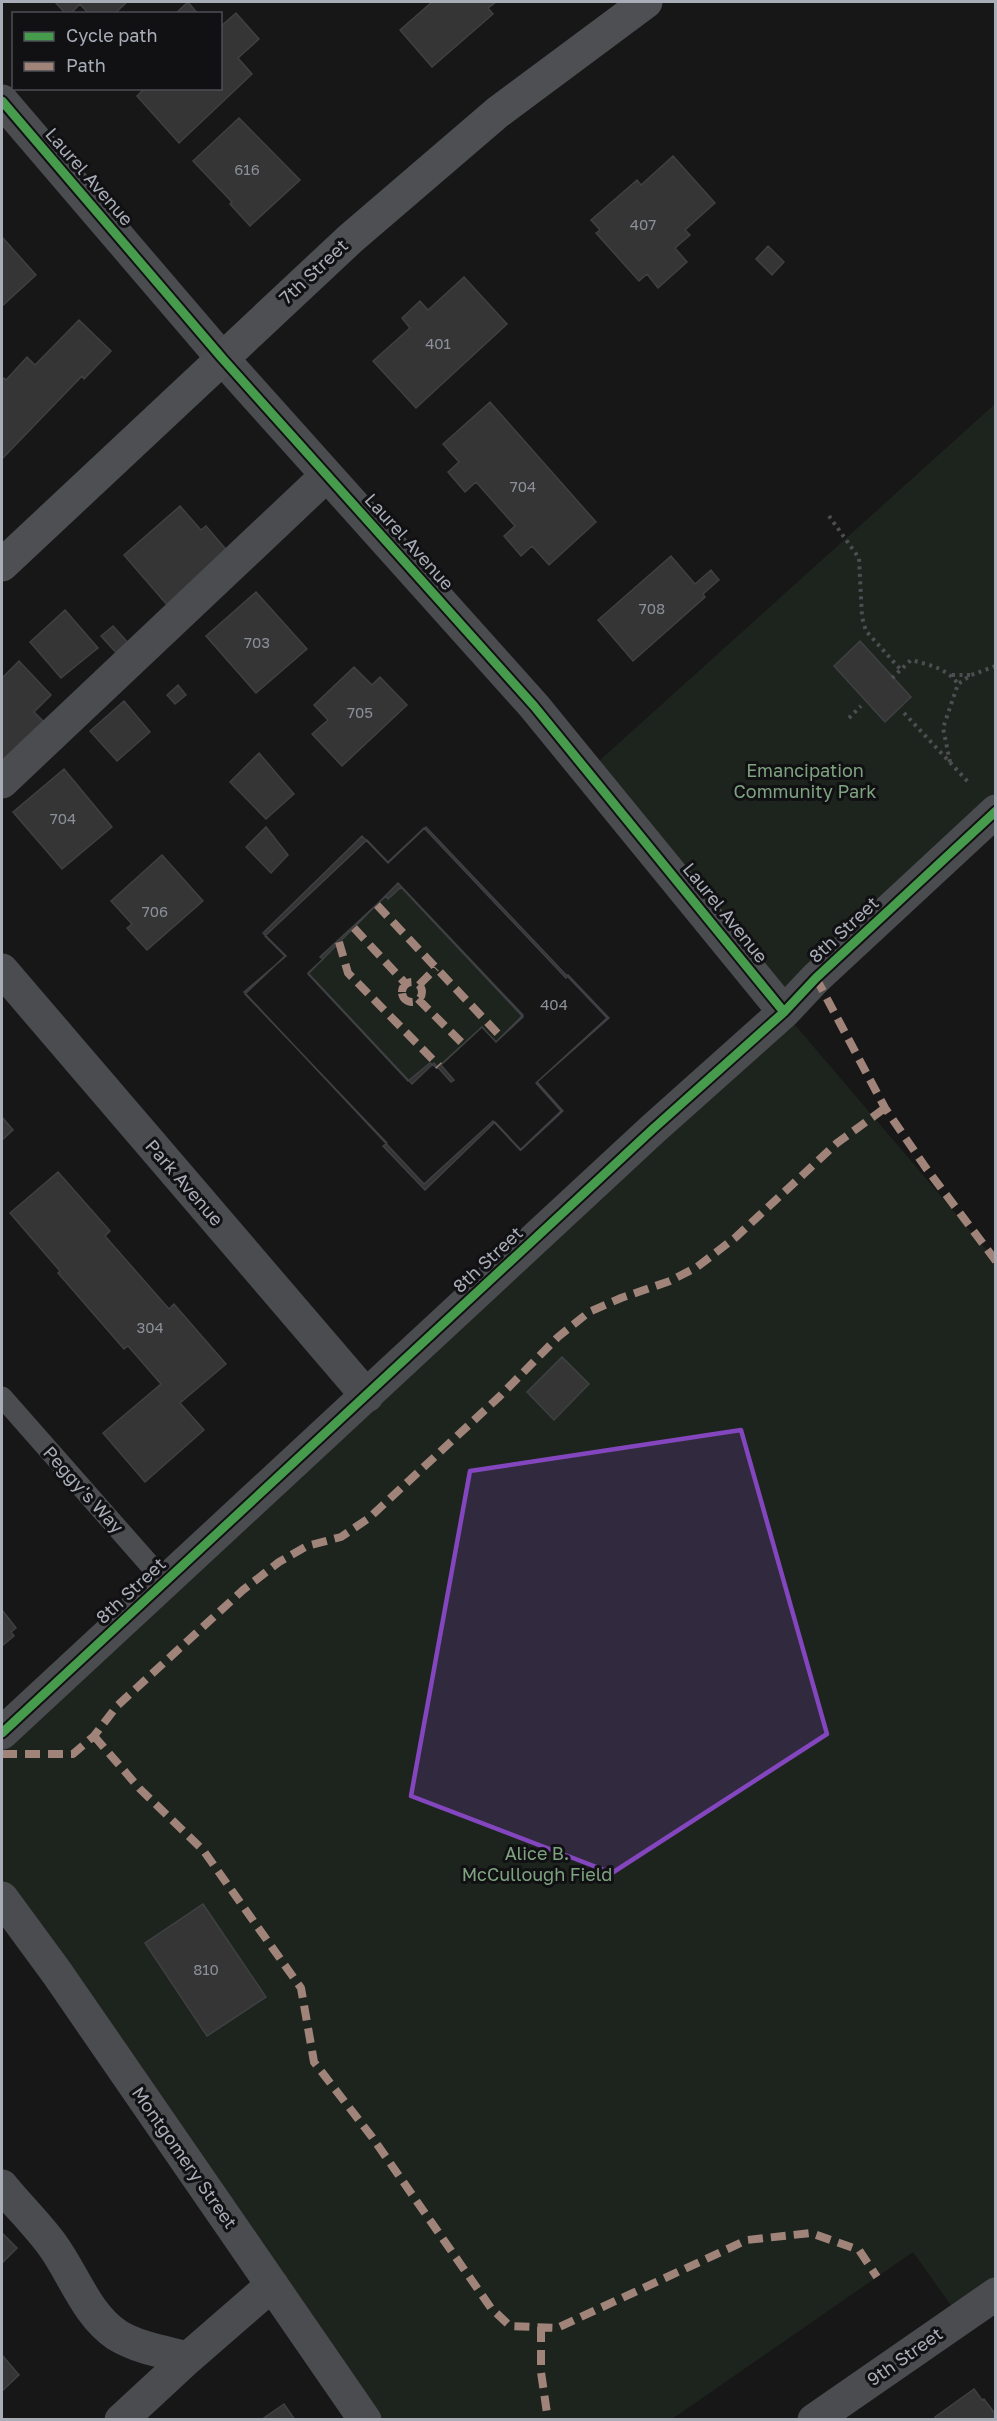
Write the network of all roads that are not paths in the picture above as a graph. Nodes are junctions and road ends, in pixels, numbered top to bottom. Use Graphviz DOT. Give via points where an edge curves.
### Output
graph roads {
  1 [pos="646,2"];
  2 [pos="2,101"];
  3 [pos="222,358"];
  4 [pos="327,475"];
  5 [pos="2,565"];
  6 [pos="2,782"];
  7 [pos="995,811"];
  8 [pos="2,970"];
  9 [pos="784,1012"];
  10 [pos="367,1396"];
  11 [pos="2,1397"];
  12 [pos="165,1582"];
  13 [pos="2,1733"];
  14 [pos="2,1898"];
  15 [pos="2,2186"];
  16 [pos="272,2285"];
  17 [pos="996,2294"];
  18 [pos="188,2358"];
  19 [pos="121,2420"];
  20 [pos="365,2420"];
  21 [pos="814,2420"];
  1 -- 3 [label="main road, 7th Street" via="498,112 350,238"];
  2 -- 3 [label="street, Laurel Avenue"];
  3 -- 4 [label="street, Laurel Avenue"];
  3 -- 5 [label="main road, 7th Street"];
  4 -- 6 [label="street"];
  4 -- 9 [label="street, Laurel Avenue" via="534,706"];
  7 -- 9 [label="street, 8th Street"];
  8 -- 10 [label="street, Park Avenue"];
  9 -- 10 [label="street, 8th Street"];
  10 -- 12 [label="street, 8th Street"];
  11 -- 12 [label="lane, Peggy's Way"];
  12 -- 13 [label="street, 8th Street"];
  14 -- 16 [label="street, Montgomery Street"];
  15 -- 18 [label="street" via="52,2245 87,2304 117,2335 146,2348"];
  16 -- 18 [label="street"];
  16 -- 20 [label="street, Montgomery Street"];
  17 -- 21 [label="street, 9th Street"];
  18 -- 19 [label="street"];
}
